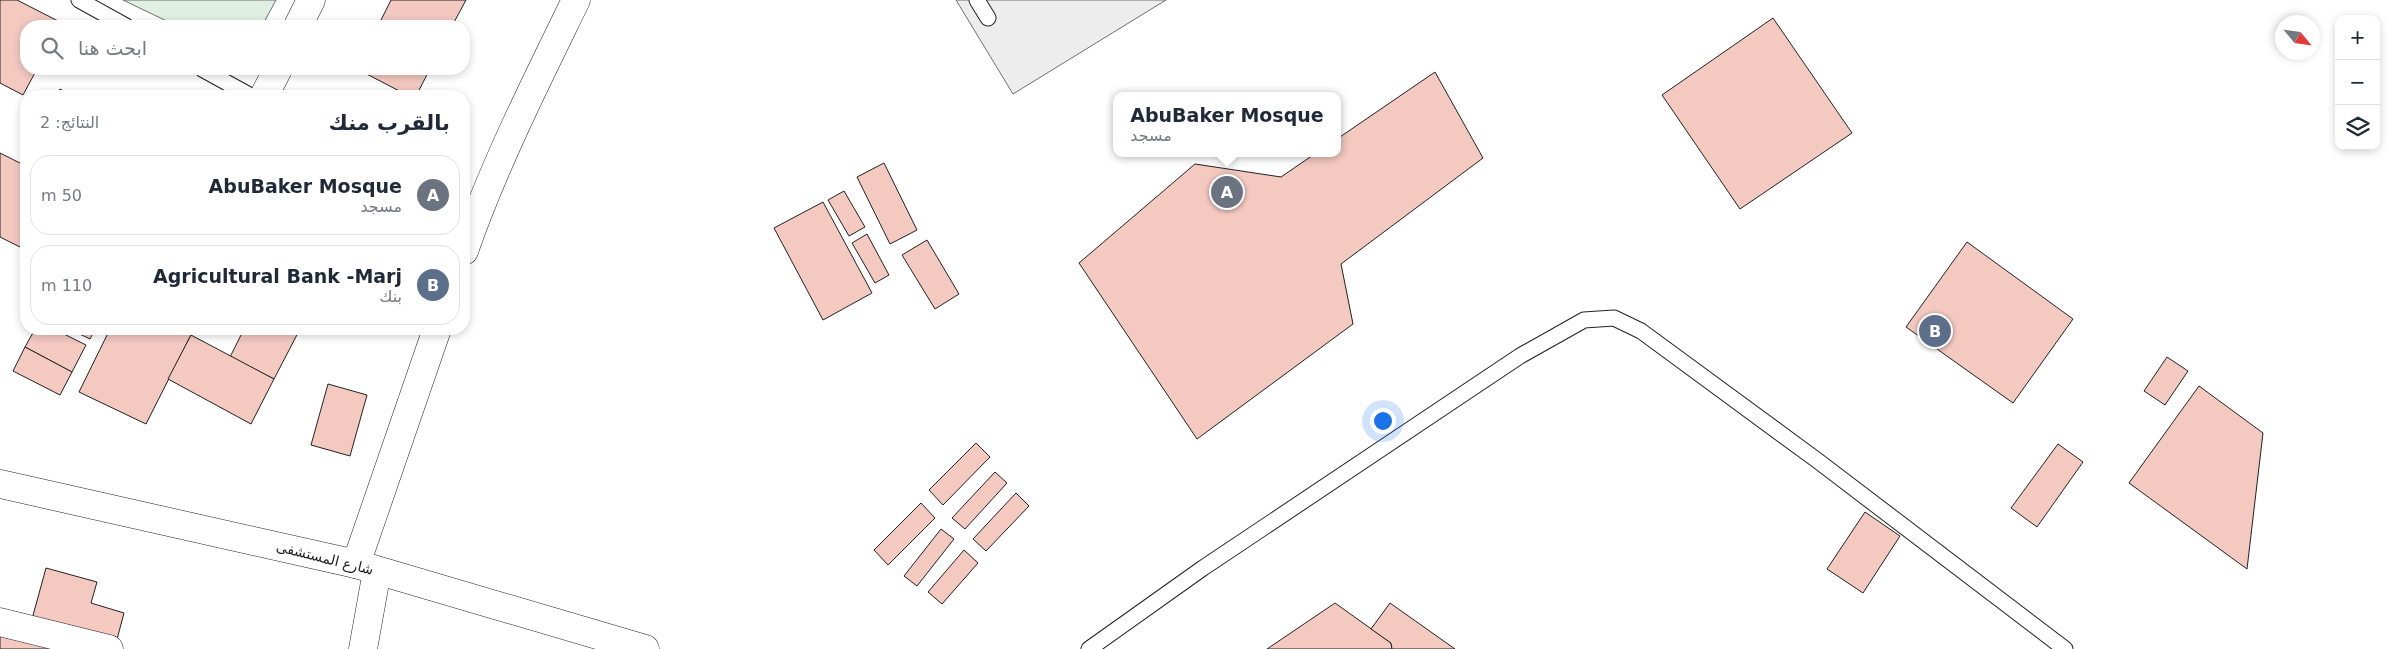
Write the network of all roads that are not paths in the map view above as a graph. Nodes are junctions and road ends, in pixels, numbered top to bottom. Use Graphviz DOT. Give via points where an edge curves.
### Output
graph roads {
  1 [pos="79,0"];
  2 [pos="311,0"];
  3 [pos="576,0"];
  4 [pos="976,0"];
  5 [pos="988,18"];
  6 [pos="115,20"];
  7 [pos="301,20"];
  8 [pos="213,75"];
  9 [pos="275,75"];
  10 [pos="240,90"];
  11 [pos="267,90"];
  12 [pos="470,218"];
  13 [pos="435,335"];
  14 [pos="0,484"];
  15 [pos="367,568"];
  16 [pos="0,622"];
  17 [pos="109,649"];
  18 [pos="363,649"];
  19 [pos="645,649"];
  20 [pos="1089,649"];
  21 [pos="2065,649"];
  1 -- 6 [label="lane"];
  2 -- 7 [label="main road"];
  3 -- 12 [label="main road"];
  4 -- 5 [label="lane"];
  8 -- 10 [label="lane"];
  9 -- 11 [label="main road"];
  13 -- 15 [label="main road"];
  14 -- 15 [label="main road, شارع المستشفى"];
  15 -- 18 [label="main road"];
  15 -- 19 [label="main road, شارع المستشفى"];
  16 -- 17 [label="main road"];
  20 -- 21 [label="lane" via="1520,356 1584,320 1614,318 1641,331"];
}
